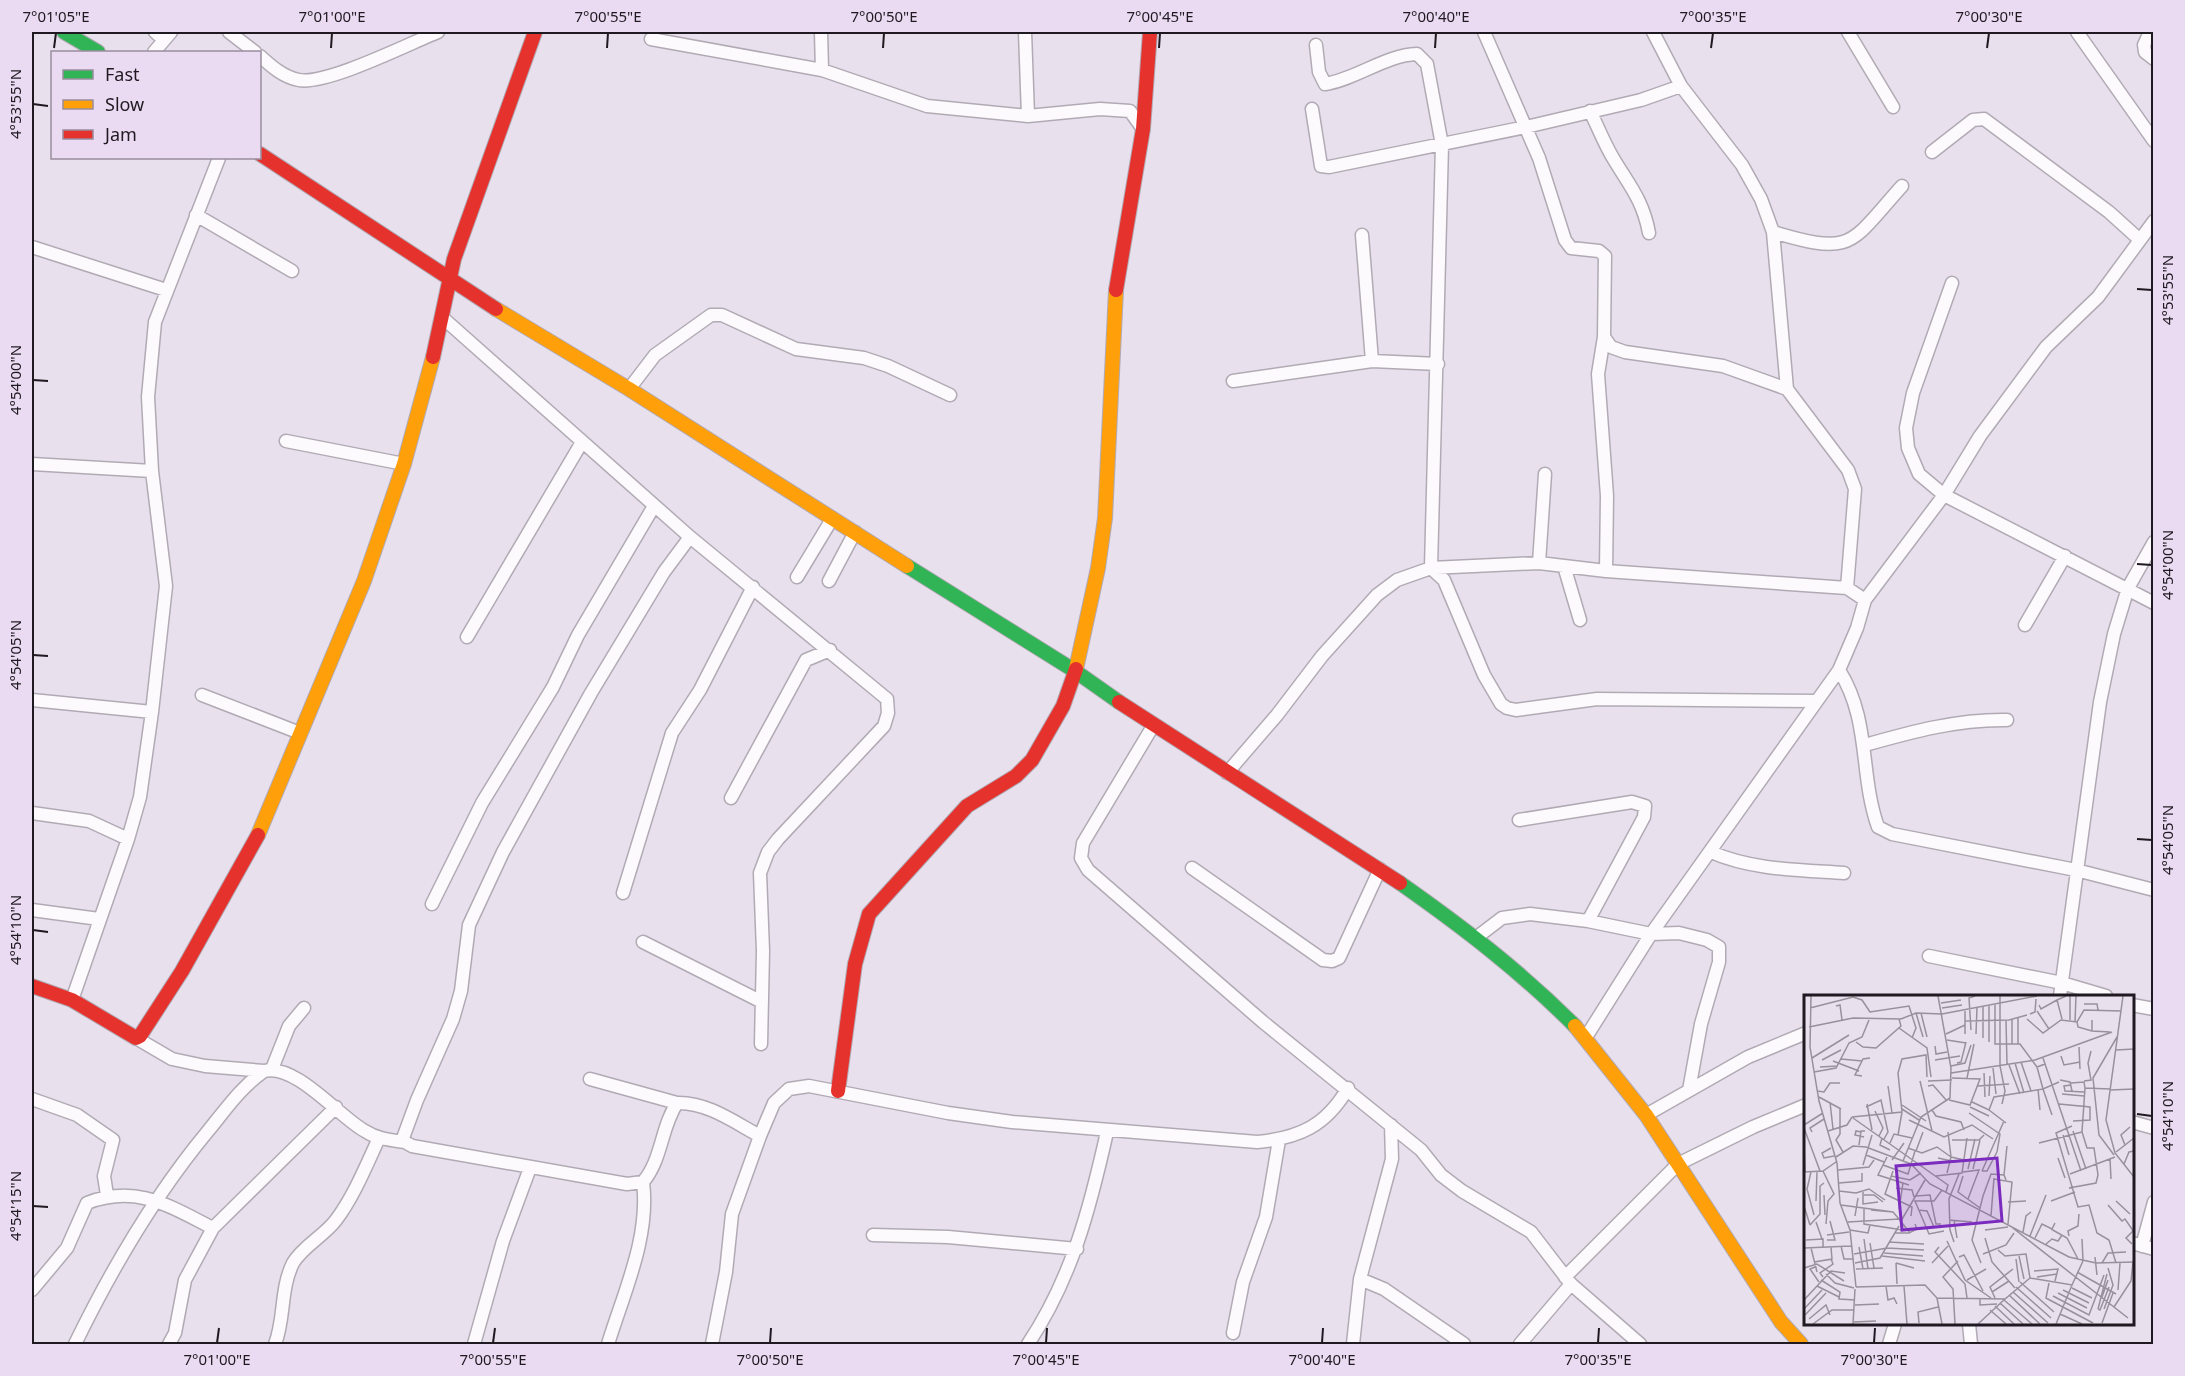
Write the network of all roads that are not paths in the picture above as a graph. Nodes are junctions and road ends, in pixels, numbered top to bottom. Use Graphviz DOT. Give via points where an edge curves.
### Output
graph roads {
  1 [pos="64,32"];
  2 [pos="229,32"];
  3 [pos="438,32"];
  4 [pos="535,32"];
  5 [pos="821,32"];
  6 [pos="1025,32"];
  7 [pos="1150,32"];
  8 [pos="1484,32"];
  9 [pos="1653,32"];
  10 [pos="1848,32"];
  11 [pos="2077,32"];
  12 [pos="2150,32"];
  13 [pos="163,34"];
  14 [pos="651,39"];
  15 [pos="1316,45"];
  16 [pos="96,51"];
  17 [pos="154,51"];
  18 [pos="254,51"];
  19 [pos="261,57"];
  20 [pos="2154,59"];
  21 [pos="822,70"];
  22 [pos="1680,86"];
  23 [pos="1893,107"];
  24 [pos="1312,109"];
  25 [pos="1590,111"];
  26 [pos="1028,116"];
  27 [pos="1526,127"];
  28 [pos="1143,129"];
  29 [pos="2154,141"];
  30 [pos="1442,145"];
  31 [pos="1932,152"];
  32 [pos="261,155"];
  33 [pos="219,159"];
  34 [pos="1902,186"];
  35 [pos="196,215"];
  36 [pos="2154,220"];
  37 [pos="1773,232"];
  38 [pos="1649,233"];
  39 [pos="1362,235"];
  40 [pos="2140,240"];
  41 [pos="32,247"];
  42 [pos="292,271"];
  43 [pos="450,281"];
  44 [pos="1952,283"];
  45 [pos="166,290"];
  46 [pos="443,318"];
  47 [pos="1604,337"];
  48 [pos="1372,361"];
  49 [pos="1438,364"];
  50 [pos="1233,381"];
  51 [pos="629,388"];
  52 [pos="1787,389"];
  53 [pos="950,394"];
  54 [pos="286,441"];
  55 [pos="582,442"];
  56 [pos="32,464"];
  57 [pos="404,464"];
  58 [pos="152,471"];
  59 [pos="1545,474"];
  60 [pos="1944,495"];
  61 [pos="654,506"];
  62 [pos="832,519"];
  63 [pos="855,532"];
  64 [pos="690,537"];
  65 [pos="2154,542"];
  66 [pos="2065,556"];
  67 [pos="1539,563"];
  68 [pos="1564,566"];
  69 [pos="1431,568"];
  70 [pos="1606,572"];
  71 [pos="797,577"];
  72 [pos="829,581"];
  73 [pos="753,587"];
  74 [pos="1848,588"];
  75 [pos="2128,588"];
  76 [pos="1865,600"];
  77 [pos="2154,603"];
  78 [pos="1580,620"];
  79 [pos="2025,625"];
  80 [pos="467,637"];
  81 [pos="830,650"];
  82 [pos="1075,670"];
  83 [pos="1839,670"];
  84 [pos="202,695"];
  85 [pos="32,700"];
  86 [pos="1817,701"];
  87 [pos="152,712"];
  88 [pos="2007,720"];
  89 [pos="1153,726"];
  90 [pos="300,733"];
  91 [pos="1865,745"];
  92 [pos="1227,773"];
  93 [pos="731,798"];
  94 [pos="32,813"];
  95 [pos="1519,820"];
  96 [pos="128,839"];
  97 [pos="1711,852"];
  98 [pos="1192,868"];
  99 [pos="1380,869"];
  100 [pos="2076,870"];
  101 [pos="1844,873"];
  102 [pos="2154,890"];
  103 [pos="623,893"];
  104 [pos="432,904"];
  105 [pos="32,910"];
  106 [pos="99,919"];
  107 [pos="1588,921"];
  108 [pos="1651,934"];
  109 [pos="1477,937"];
  110 [pos="643,942"];
  111 [pos="1929,956"];
  112 [pos="2062,983"];
  113 [pos="32,986"];
  114 [pos="2060,995"];
  115 [pos="2103,995"];
  116 [pos="72,1000"];
  117 [pos="762,1002"];
  118 [pos="2134,1005"];
  119 [pos="304,1008"];
  120 [pos="2154,1010"];
  121 [pos="1804,1034"];
  122 [pos="1586,1037"];
  123 [pos="136,1038"];
  124 [pos="761,1044"];
  125 [pos="268,1070"];
  126 [pos="590,1079"];
  127 [pos="1347,1088"];
  128 [pos="1689,1090"];
  129 [pos="838,1091"];
  130 [pos="32,1099"];
  131 [pos="677,1103"];
  132 [pos="1804,1106"];
  133 [pos="336,1107"];
  134 [pos="1646,1115"];
  135 [pos="2134,1122"];
  136 [pos="1391,1125"];
  137 [pos="2154,1128"];
  138 [pos="1107,1132"];
  139 [pos="760,1137"];
  140 [pos="379,1138"];
  141 [pos="1279,1140"];
  142 [pos="405,1142"];
  143 [pos="1678,1164"];
  144 [pos="530,1168"];
  145 [pos="644,1182"];
  146 [pos="107,1195"];
  147 [pos="156,1199"];
  148 [pos="2154,1202"];
  149 [pos="213,1228"];
  150 [pos="873,1234"];
  151 [pos="2143,1246"];
  152 [pos="1077,1248"];
  153 [pos="1360,1279"];
  154 [pos="1568,1280"];
  155 [pos="32,1290"];
  156 [pos="1894,1325"];
  157 [pos="1969,1325"];
  158 [pos="1233,1333"];
  159 [pos="75,1344"];
  160 [pos="169,1344"];
  161 [pos="275,1344"];
  162 [pos="474,1344"];
  163 [pos="608,1344"];
  164 [pos="712,1344"];
  165 [pos="1028,1344"];
  166 [pos="1353,1344"];
  167 [pos="1464,1344"];
  168 [pos="1520,1344"];
  169 [pos="1640,1344"];
  170 [pos="1801,1344"];
  171 [pos="1889,1344"];
  172 [pos="1971,1344"];
  1 -- 16 [label="street"];
  2 -- 18 [label="street"];
  3 -- 19 [label="street" via="322,79 300,80 279,72"];
  4 -- 43 [label="street" via="454,259"];
  5 -- 21 [label="street"];
  6 -- 26 [label="street"];
  7 -- 28 [label="street"];
  8 -- 27 [label="street"];
  9 -- 22 [label="street"];
  10 -- 23 [label="street"];
  11 -- 29 [label="street"];
  12 -- 20 [label="street" via="2145,52"];
  13 -- 17 [label="street"];
  14 -- 21 [label="street"];
  15 -- 30 [label="street" via="1319,72 1325,84 1365,72 1403,54 1417,54 1427,64"];
  21 -- 26 [label="street" via="927,106"];
  22 -- 25 [label="street" via="1641,100"];
  22 -- 37 [label="street" via="1742,165"];
  24 -- 30 [label="street" via="1321,166"];
  25 -- 27 [label="street"];
  25 -- 38 [label="street" via="1613,158 1632,184 1646,213"];
  26 -- 28 [label="street" via="1100,109 1130,111"];
  27 -- 30 [label="street"];
  27 -- 47 [label="street" via="1565,240 1571,248 1599,251 1605,256"];
  28 -- 82 [label="street" via="1117,276 1105,518"];
  30 -- 49 [label="street"];
  31 -- 40 [label="street" via="1972,120 1984,120 2109,212"];
  32 -- 43 [label="street"];
  33 -- 35 [label="street"];
  34 -- 37 [label="street" via="1858,234 1842,244 1811,244"];
  35 -- 42 [label="street"];
  35 -- 45 [label="street"];
  36 -- 40 [label="street"];
  37 -- 52 [label="street"];
  39 -- 48 [label="street"];
  40 -- 60 [label="street" via="2098,297 2046,347 1980,436"];
  41 -- 45 [label="street"];
  43 -- 46 [label="street"];
  43 -- 51 [label="street"];
  44 -- 60 [label="street" via="1913,393 1906,428 1908,448 1918,474"];
  45 -- 58 [label="street" via="155,322 148,397"];
  46 -- 55 [label="street"];
  46 -- 57 [label="street"];
  47 -- 52 [label="street" via="1611,347 1625,352 1723,366"];
  47 -- 70 [label="street" via="1598,374 1607,496"];
  48 -- 49 [label="street"];
  48 -- 50 [label="street"];
  49 -- 69 [label="street"];
  51 -- 53 [label="street" via="655,355 711,315 735,319 796,349 864,358"];
  51 -- 62 [label="street"];
  52 -- 74 [label="street" via="1848,470 1855,489"];
  54 -- 57 [label="street"];
  55 -- 61 [label="street"];
  55 -- 80 [label="street"];
  56 -- 58 [label="street"];
  57 -- 90 [label="street" via="364,581"];
  58 -- 87 [label="street" via="166,586"];
  59 -- 67 [label="street"];
  60 -- 66 [label="street"];
  60 -- 76 [label="street"];
  61 -- 64 [label="street"];
  61 -- 104 [label="street" via="578,635 553,687 482,803"];
  62 -- 63 [label="street"];
  62 -- 71 [label="street"];
  63 -- 72 [label="street"];
  63 -- 82 [label="street"];
  64 -- 73 [label="street"];
  64 -- 142 [label="street" via="591,693 502,852 469,925 453,1019 417,1100 405,1131"];
  65 -- 75 [label="street"];
  66 -- 75 [label="street"];
  66 -- 79 [label="street"];
  67 -- 68 [label="street"];
  67 -- 69 [label="street"];
  68 -- 70 [label="street"];
  68 -- 78 [label="street"];
  69 -- 86 [label="street" via="1444,580 1484,675 1507,708 1598,699"];
  69 -- 92 [label="street" via="1397,580 1377,595"];
  70 -- 74 [label="street"];
  73 -- 81 [label="street"];
  73 -- 103 [label="street" via="700,690 672,733"];
  74 -- 76 [label="street"];
  75 -- 77 [label="street"];
  75 -- 100 [label="street" via="2100,702"];
  76 -- 83 [label="street"];
  81 -- 93 [label="street" via="806,660"];
  81 -- 117 [label="street" via="887,699 888,713 884,726 768,852 760,873"];
  82 -- 89 [label="street"];
  82 -- 129 [label="street" via="1063,706 1032,760 1016,776 967,806 869,914 855,964"];
  83 -- 86 [label="street"];
  83 -- 91 [label="street" via="1851,690"];
  84 -- 90 [label="street"];
  85 -- 87 [label="street"];
  86 -- 97 [label="street"];
  87 -- 96 [label="street" via="140,797"];
  88 -- 91 [label="street" via="1919,730"];
  89 -- 92 [label="street"];
  89 -- 127 [label="street" via="1083,843 1081,858 1088,870 1263,1022"];
  90 -- 123 [label="street" via="256,839 182,971"];
  91 -- 100 [label="street" via="1872,811 1878,826 1892,834"];
  92 -- 99 [label="street"];
  94 -- 96 [label="street" via="89,821"];
  95 -- 107 [label="street" via="1632,802 1645,806 1644,817"];
  96 -- 106 [label="street"];
  97 -- 101 [label="street" via="1754,866"];
  97 -- 108 [label="street"];
  98 -- 99 [label="street" via="1323,960 1332,961 1339,958"];
  99 -- 109 [label="street"];
  100 -- 102 [label="street"];
  100 -- 112 [label="street"];
  105 -- 106 [label="street"];
  106 -- 116 [label="street"];
  107 -- 108 [label="street"];
  107 -- 109 [label="street" via="1530,914 1511,916 1502,918"];
  108 -- 122 [label="street"];
  108 -- 128 [label="street" via="1679,933 1719,947 1719,962 1701,1024"];
  109 -- 122 [label="street" via="1536,987"];
  110 -- 117 [label="street"];
  111 -- 112 [label="street"];
  112 -- 114 [label="street"];
  112 -- 115 [label="street"];
  113 -- 116 [label="street"];
  116 -- 123 [label="street"];
  117 -- 124 [label="street"];
  118 -- 120 [label="street"];
  119 -- 125 [label="street" via="288,1026"];
  121 -- 128 [label="street" via="1748,1057"];
  122 -- 134 [label="street"];
  123 -- 125 [label="street" via="172,1059 204,1066"];
  125 -- 133 [label="street" via="281,1070"];
  125 -- 147 [label="street" via="232,1100"];
  126 -- 131 [label="street"];
  127 -- 136 [label="street"];
  127 -- 141 [label="street" via="1336,1109 1311,1129"];
  128 -- 134 [label="street"];
  129 -- 138 [label="street" via="948,1113"];
  129 -- 139 [label="street" via="809,1086 789,1089 774,1103"];
  130 -- 146 [label="street" via="77,1115 109,1136 113,1146 104,1184"];
  131 -- 139 [label="street" via="691,1103 717,1113"];
  131 -- 145 [label="street" via="668,1116 653,1171"];
  132 -- 143 [label="street"];
  133 -- 140 [label="street"];
  133 -- 149 [label="street"];
  134 -- 143 [label="street"];
  135 -- 137 [label="street"];
  136 -- 153 [label="street" via="1392,1159"];
  136 -- 154 [label="street" via="1421,1150 1441,1175 1531,1232"];
  138 -- 141 [label="street" via="1257,1142"];
  138 -- 152 [label="street"];
  139 -- 164 [label="street" via="732,1214"];
  140 -- 142 [label="street"];
  140 -- 161 [label="street" via="335,1222 295,1260 287,1276"];
  141 -- 158 [label="street" via="1266,1217 1243,1282"];
  142 -- 144 [label="street"];
  143 -- 154 [label="street"];
  143 -- 170 [label="street" via="1781,1322"];
  144 -- 145 [label="street" via="617,1183"];
  144 -- 162 [label="street" via="500,1251"];
  145 -- 163 [label="street" via="646,1208 642,1233"];
  146 -- 147 [label="street"];
  146 -- 155 [label="street" via="87,1203 67,1248"];
  147 -- 149 [label="street"];
  147 -- 159 [label="street" via="138,1225"];
  148 -- 151 [label="street"];
  149 -- 160 [label="street" via="185,1280 175,1333"];
  150 -- 152 [label="street"];
  152 -- 165 [label="street" via="1058,1292"];
  153 -- 166 [label="street"];
  153 -- 167 [label="street" via="1384,1289"];
  154 -- 168 [label="street"];
  154 -- 169 [label="street"];
  156 -- 171 [label="street"];
  157 -- 172 [label="street"];
}
